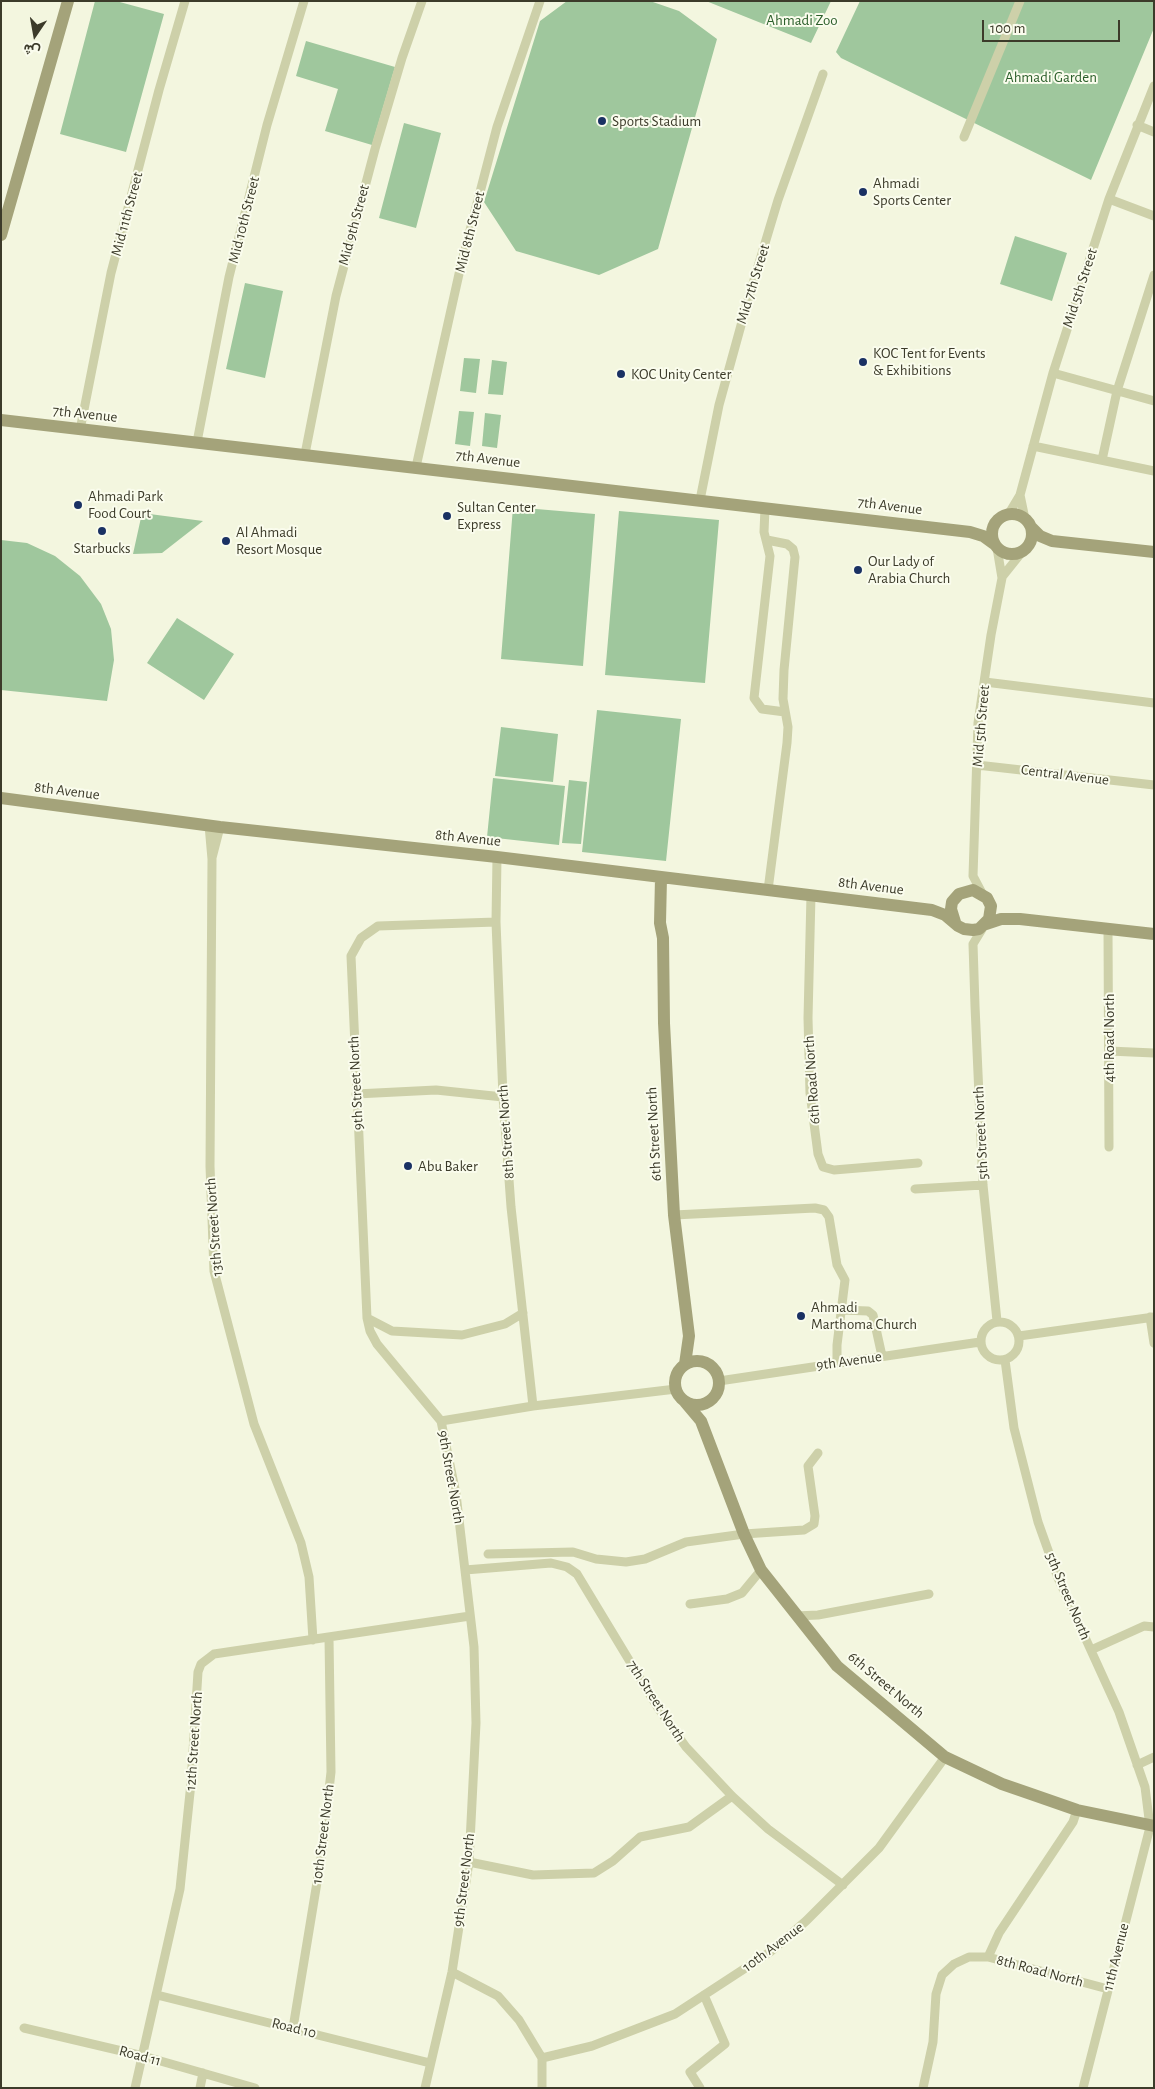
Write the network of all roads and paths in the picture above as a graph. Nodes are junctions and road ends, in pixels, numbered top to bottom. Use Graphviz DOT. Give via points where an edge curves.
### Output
graph roads {
  1 [pos="68,1"];
  2 [pos="185,1"];
  3 [pos="304,1"];
  4 [pos="422,1"];
  5 [pos="540,1"];
  6 [pos="1020,1"];
  7 [pos="823,74"];
  8 [pos="1154,86"];
  9 [pos="1137,125"];
  10 [pos="1154,132"];
  11 [pos="964,137"];
  12 [pos="1109,199"];
  13 [pos="1154,216"];
  14 [pos="1,235"];
  15 [pos="1154,276"];
  16 [pos="1053,373"];
  17 [pos="1117,391"];
  18 [pos="1154,401"];
  19 [pos="1,420"];
  20 [pos="80,430"];
  21 [pos="197,442"];
  22 [pos="1032,446"];
  23 [pos="305,454"];
  24 [pos="1102,460"];
  25 [pos="416,467"];
  26 [pos="1154,471"];
  27 [pos="1020,495"];
  28 [pos="700,500"];
  29 [pos="765,508"];
  30 [pos="1008,514"];
  31 [pos="995,522"];
  32 [pos="1028,523"];
  33 [pos="970,532"];
  34 [pos="766,540"];
  35 [pos="1052,541"];
  36 [pos="996,546"];
  37 [pos="1025,550"];
  38 [pos="1154,552"];
  39 [pos="1002,578"];
  40 [pos="985,682"];
  41 [pos="1154,703"];
  42 [pos="785,712"];
  43 [pos="977,765"];
  44 [pos="1154,786"];
  45 [pos="1,798"];
  46 [pos="215,826"];
  47 [pos="497,857"];
  48 [pos="973,876"];
  49 [pos="665,878"];
  50 [pos="768,890"];
  51 [pos="811,895"];
  52 [pos="985,896"];
  53 [pos="956,898"];
  54 [pos="932,910"];
  55 [pos="1020,919"];
  56 [pos="496,922"];
  57 [pos="956,924"];
  58 [pos="985,924"];
  59 [pos="1108,929"];
  60 [pos="1154,934"];
  61 [pos="973,944"];
  62 [pos="1109,1051"];
  63 [pos="1154,1053"];
  64 [pos="356,1094"];
  65 [pos="503,1097"];
  66 [pos="1109,1147"];
  67 [pos="918,1162"];
  68 [pos="983,1185"];
  69 [pos="915,1189"];
  70 [pos="674,1215"];
  71 [pos="842,1310"];
  72 [pos="523,1313"];
  73 [pos="1152,1317"];
  74 [pos="367,1318"];
  75 [pos="997,1321"];
  76 [pos="688,1327"];
  77 [pos="1019,1336"];
  78 [pos="980,1342"];
  79 [pos="1154,1343"];
  80 [pos="882,1356"];
  81 [pos="1005,1360"];
  82 [pos="706,1363"];
  83 [pos="837,1363"];
  84 [pos="685,1364"];
  85 [pos="719,1381"];
  86 [pos="676,1389"];
  87 [pos="685,1402"];
  88 [pos="709,1402"];
  89 [pos="533,1406"];
  90 [pos="441,1421"];
  91 [pos="708,1441"];
  92 [pos="818,1453"];
  93 [pos="744,1534"];
  94 [pos="488,1554"];
  95 [pos="465,1570"];
  96 [pos="761,1570"];
  97 [pos="929,1594"];
  98 [pos="690,1604"];
  99 [pos="470,1616"];
  100 [pos="796,1616"];
  101 [pos="1154,1627"];
  102 [pos="329,1638"];
  103 [pos="313,1640"];
  104 [pos="1091,1650"];
  105 [pos="945,1757"];
  106 [pos="1154,1758"];
  107 [pos="1137,1765"];
  108 [pos="732,1796"];
  109 [pos="1077,1810"];
  110 [pos="1152,1827"];
  111 [pos="469,1862"];
  112 [pos="843,1885"];
  113 [pos="988,1956"];
  114 [pos="452,1972"];
  115 [pos="1108,1989"];
  116 [pos="157,1995"];
  117 [pos="704,1995"];
  118 [pos="24,2028"];
  119 [pos="293,2028"];
  120 [pos="143,2056"];
  121 [pos="542,2058"];
  122 [pos="430,2063"];
  123 [pos="203,2074"];
  124 [pos="135,2088"];
  125 [pos="200,2088"];
  126 [pos="255,2088"];
  127 [pos="425,2088"];
  128 [pos="542,2088"];
  129 [pos="700,2088"];
  130 [pos="923,2088"];
  131 [pos="1083,2088"];
  1 -- 14 [label="main road"];
  2 -- 20 [label="street, Mid 11th Street" via="111,273"];
  3 -- 21 [label="street, Mid 10th Street" via="267,126 229,277"];
  4 -- 23 [label="street, Mid 9th Street" via="380,131 336,296"];
  5 -- 25 [label="street, Mid 8th Street" via="495,136 461,265"];
  6 -- 11 [label="street"];
  7 -- 28 [label="street, Mid 7th Street" via="778,200 748,300 719,405"];
  8 -- 9 [label="street, Mid 5th Street"];
  9 -- 10 [label="street"];
  9 -- 12 [label="street, Mid 5th Street"];
  12 -- 13 [label="street"];
  12 -- 16 [label="street, Mid 5th Street"];
  15 -- 17 [label="street"];
  16 -- 17 [label="street"];
  16 -- 22 [label="street, Mid 5th Street"];
  17 -- 18 [label="street"];
  17 -- 24 [label="street"];
  19 -- 20 [label="main road, 7th Avenue"];
  20 -- 21 [label="main road, 7th Avenue"];
  21 -- 23 [label="main road, 7th Avenue"];
  22 -- 24 [label="street"];
  22 -- 27 [label="street, Mid 5th Street"];
  23 -- 25 [label="main road, 7th Avenue"];
  24 -- 26 [label="street"];
  25 -- 28 [label="main road, 7th Avenue"];
  27 -- 30 [label="street, Mid 5th Street"];
  27 -- 32 [label="street, Mid 5th Street"];
  28 -- 29 [label="main road, 7th Avenue"];
  29 -- 33 [label="main road, 7th Avenue"];
  29 -- 34 [label="street"];
  30 -- 31 [label="main road"];
  30 -- 32 [label="main road" via="1020,516"];
  31 -- 33 [label="main road, 7th Avenue" via="984,530"];
  31 -- 36 [label="main road" via="992,529"];
  32 -- 35 [label="main road" via="1040,536"];
  32 -- 37 [label="main road" via="1031,541"];
  33 -- 36 [label="main road, 7th Avenue" via="983,536"];
  34 -- 42 [label="street" via="787,544 795,557 785,654"];
  34 -- 42 [label="street" via="769,561 754,698 762,709"];
  35 -- 37 [label="main road"];
  35 -- 38 [label="main road"];
  36 -- 37 [label="main road" via="1009,554"];
  36 -- 39 [label="street, Mid 5th Street"];
  37 -- 39 [label="street, Mid 5th Street"];
  39 -- 40 [label="street, Mid 5th Street" via="990,635"];
  40 -- 41 [label="street"];
  40 -- 43 [label="street, Mid 5th Street" via="978,724"];
  42 -- 50 [label="street" via="787,742"];
  43 -- 44 [label="street, Central Avenue"];
  43 -- 48 [label="street, Mid 5th Street"];
  45 -- 46 [label="main road, 8th Avenue"];
  46 -- 47 [label="main road, 8th Avenue"];
  46 -- 103 [label="street, 13th Street North" via="209,1041 214,1271 254,1424 301,1543 309,1578"];
  47 -- 49 [label="main road, 8th Avenue"];
  47 -- 56 [label="street, 8th Street North"];
  48 -- 52 [label="street, Mid 5th Street"];
  48 -- 53 [label="street"];
  49 -- 50 [label="main road, 8th Avenue"];
  49 -- 70 [label="main road, 6th Street North" via="665,1033"];
  50 -- 51 [label="main road, 8th Avenue"];
  51 -- 54 [label="main road, 8th Avenue"];
  51 -- 67 [label="street, 6th Road North" via="810,1093 818,1154 823,1167 834,1170"];
  52 -- 53 [label="main road" via="973,890"];
  52 -- 55 [label="main road"];
  52 -- 58 [label="main road" via="991,913"];
  53 -- 54 [label="main road, 8th Avenue"];
  53 -- 57 [label="main road" via="951,916"];
  54 -- 57 [label="main road, 8th Avenue"];
  55 -- 58 [label="main road" via="1001,919"];
  55 -- 59 [label="main road"];
  56 -- 64 [label="street, 9th Street North" via="378,926 361,938 351,956"];
  56 -- 65 [label="street, 8th Street North"];
  57 -- 58 [label="main road" via="972,930"];
  57 -- 61 [label="street"];
  58 -- 61 [label="street"];
  59 -- 60 [label="main road"];
  59 -- 62 [label="street, 4th Road North"];
  61 -- 68 [label="street, 5th Street North"];
  62 -- 63 [label="street"];
  62 -- 66 [label="street, 4th Road North"];
  64 -- 65 [label="street" via="436,1090"];
  64 -- 74 [label="street, 9th Street North"];
  65 -- 72 [label="street, 8th Street North"];
  68 -- 69 [label="street"];
  68 -- 75 [label="street, 5th Street North"];
  70 -- 71 [label="street" via="821,1208 829,1217 836,1261 845,1280"];
  70 -- 76 [label="main road, 6th Street North"];
  71 -- 80 [label="street" via="866,1311 873,1315"];
  71 -- 83 [label="street"];
  72 -- 74 [label="street" via="505,1324 462,1335 392,1331"];
  72 -- 89 [label="street, 8th Street North"];
  73 -- 77 [label="street"];
  73 -- 79 [label="street"];
  74 -- 90 [label="street, 9th Street North" via="377,1344"];
  75 -- 77 [label="street" via="1012,1325"];
  75 -- 78 [label="street" via="986,1327"];
  76 -- 82 [label="main road, 6th Street North"];
  76 -- 84 [label="main road, 6th Street North"];
  77 -- 81 [label="street" via="1017,1350"];
  78 -- 80 [label="street, 9th Avenue"];
  78 -- 81 [label="street" via="988,1357"];
  80 -- 83 [label="street, 9th Avenue"];
  81 -- 104 [label="street, 5th Street North" via="1014,1428 1038,1522 1058,1578"];
  82 -- 84 [label="main road"];
  82 -- 85 [label="main road" via="717,1373"];
  83 -- 85 [label="street, 9th Avenue"];
  84 -- 86 [label="main road" via="676,1375"];
  85 -- 88 [label="main road" via="718,1389"];
  86 -- 87 [label="main road"];
  86 -- 89 [label="street"];
  87 -- 88 [label="main road" via="701,1405"];
  87 -- 91 [label="main road, 6th Street North" via="697,1415"];
  88 -- 91 [label="main road, 6th Street North" via="706,1421"];
  89 -- 90 [label="street"];
  90 -- 95 [label="street, 9th Street North" via="456,1494"];
  91 -- 93 [label="main road, 6th Street North"];
  92 -- 93 [label="street" via="808,1466 814,1524 804,1530"];
  93 -- 94 [label="street" via="686,1542 626,1562 596,1559 573,1552"];
  93 -- 96 [label="main road, 6th Street North"];
  95 -- 99 [label="street, 9th Street North"];
  95 -- 108 [label="street, 7th Street North" via="551,1563 577,1574 658,1708 686,1747"];
  96 -- 98 [label="street" via="742,1593 727,1599"];
  96 -- 100 [label="main road, 6th Street North"];
  97 -- 100 [label="street" via="818,1615"];
  99 -- 102 [label="street, 12th Street North"];
  99 -- 111 [label="street, 9th Street North" via="476,1723"];
  100 -- 105 [label="main road, 6th Street North" via="837,1666"];
  101 -- 104 [label="street" via="1144,1626"];
  102 -- 103 [label="street, 12th Street North"];
  102 -- 119 [label="street, 10th Street North" via="331,1772 322,1852"];
  103 -- 116 [label="street, 12th Street North" via="214,1654 201,1664 180,1889"];
  104 -- 107 [label="street, 5th Street North" via="1119,1712"];
  105 -- 109 [label="main road, 6th Street North" via="1002,1784"];
  105 -- 112 [label="street, 10th Avenue" via="879,1848"];
  106 -- 107 [label="street"];
  107 -- 110 [label="street, 5th Street North" via="1145,1787"];
  108 -- 111 [label="street" via="689,1827 640,1837 594,1873 534,1875"];
  108 -- 112 [label="street, 7th Street North"];
  109 -- 110 [label="main road, 6th Street North"];
  109 -- 113 [label="street" via="1073,1822 998,1933"];
  110 -- 115 [label="street, 11th Avenue"];
  111 -- 114 [label="street, 9th Street North"];
  112 -- 117 [label="street, 10th Avenue" via="770,1952"];
  113 -- 115 [label="street, 8th Road North"];
  113 -- 130 [label="street, 8th Road North" via="969,1957 942,1975 936,1994 933,2042"];
  114 -- 121 [label="street" via="498,1996"];
  114 -- 122 [label="street, 9th Street North"];
  115 -- 131 [label="street, 11th Avenue"];
  116 -- 119 [label="street, Road 10"];
  116 -- 120 [label="street, 12th Street North"];
  117 -- 121 [label="street, 10th Avenue" via="666,2017 592,2046"];
  117 -- 129 [label="street" via="725,2044 690,2072"];
  118 -- 120 [label="street, Road 11"];
  119 -- 122 [label="street, Road 10"];
  120 -- 123 [label="street, Road 11"];
  120 -- 124 [label="street, 12th Street North"];
  121 -- 128 [label="street"];
  122 -- 127 [label="street, 9th Street North"];
  123 -- 125 [label="street"];
  123 -- 126 [label="street, Road 11"];
}
